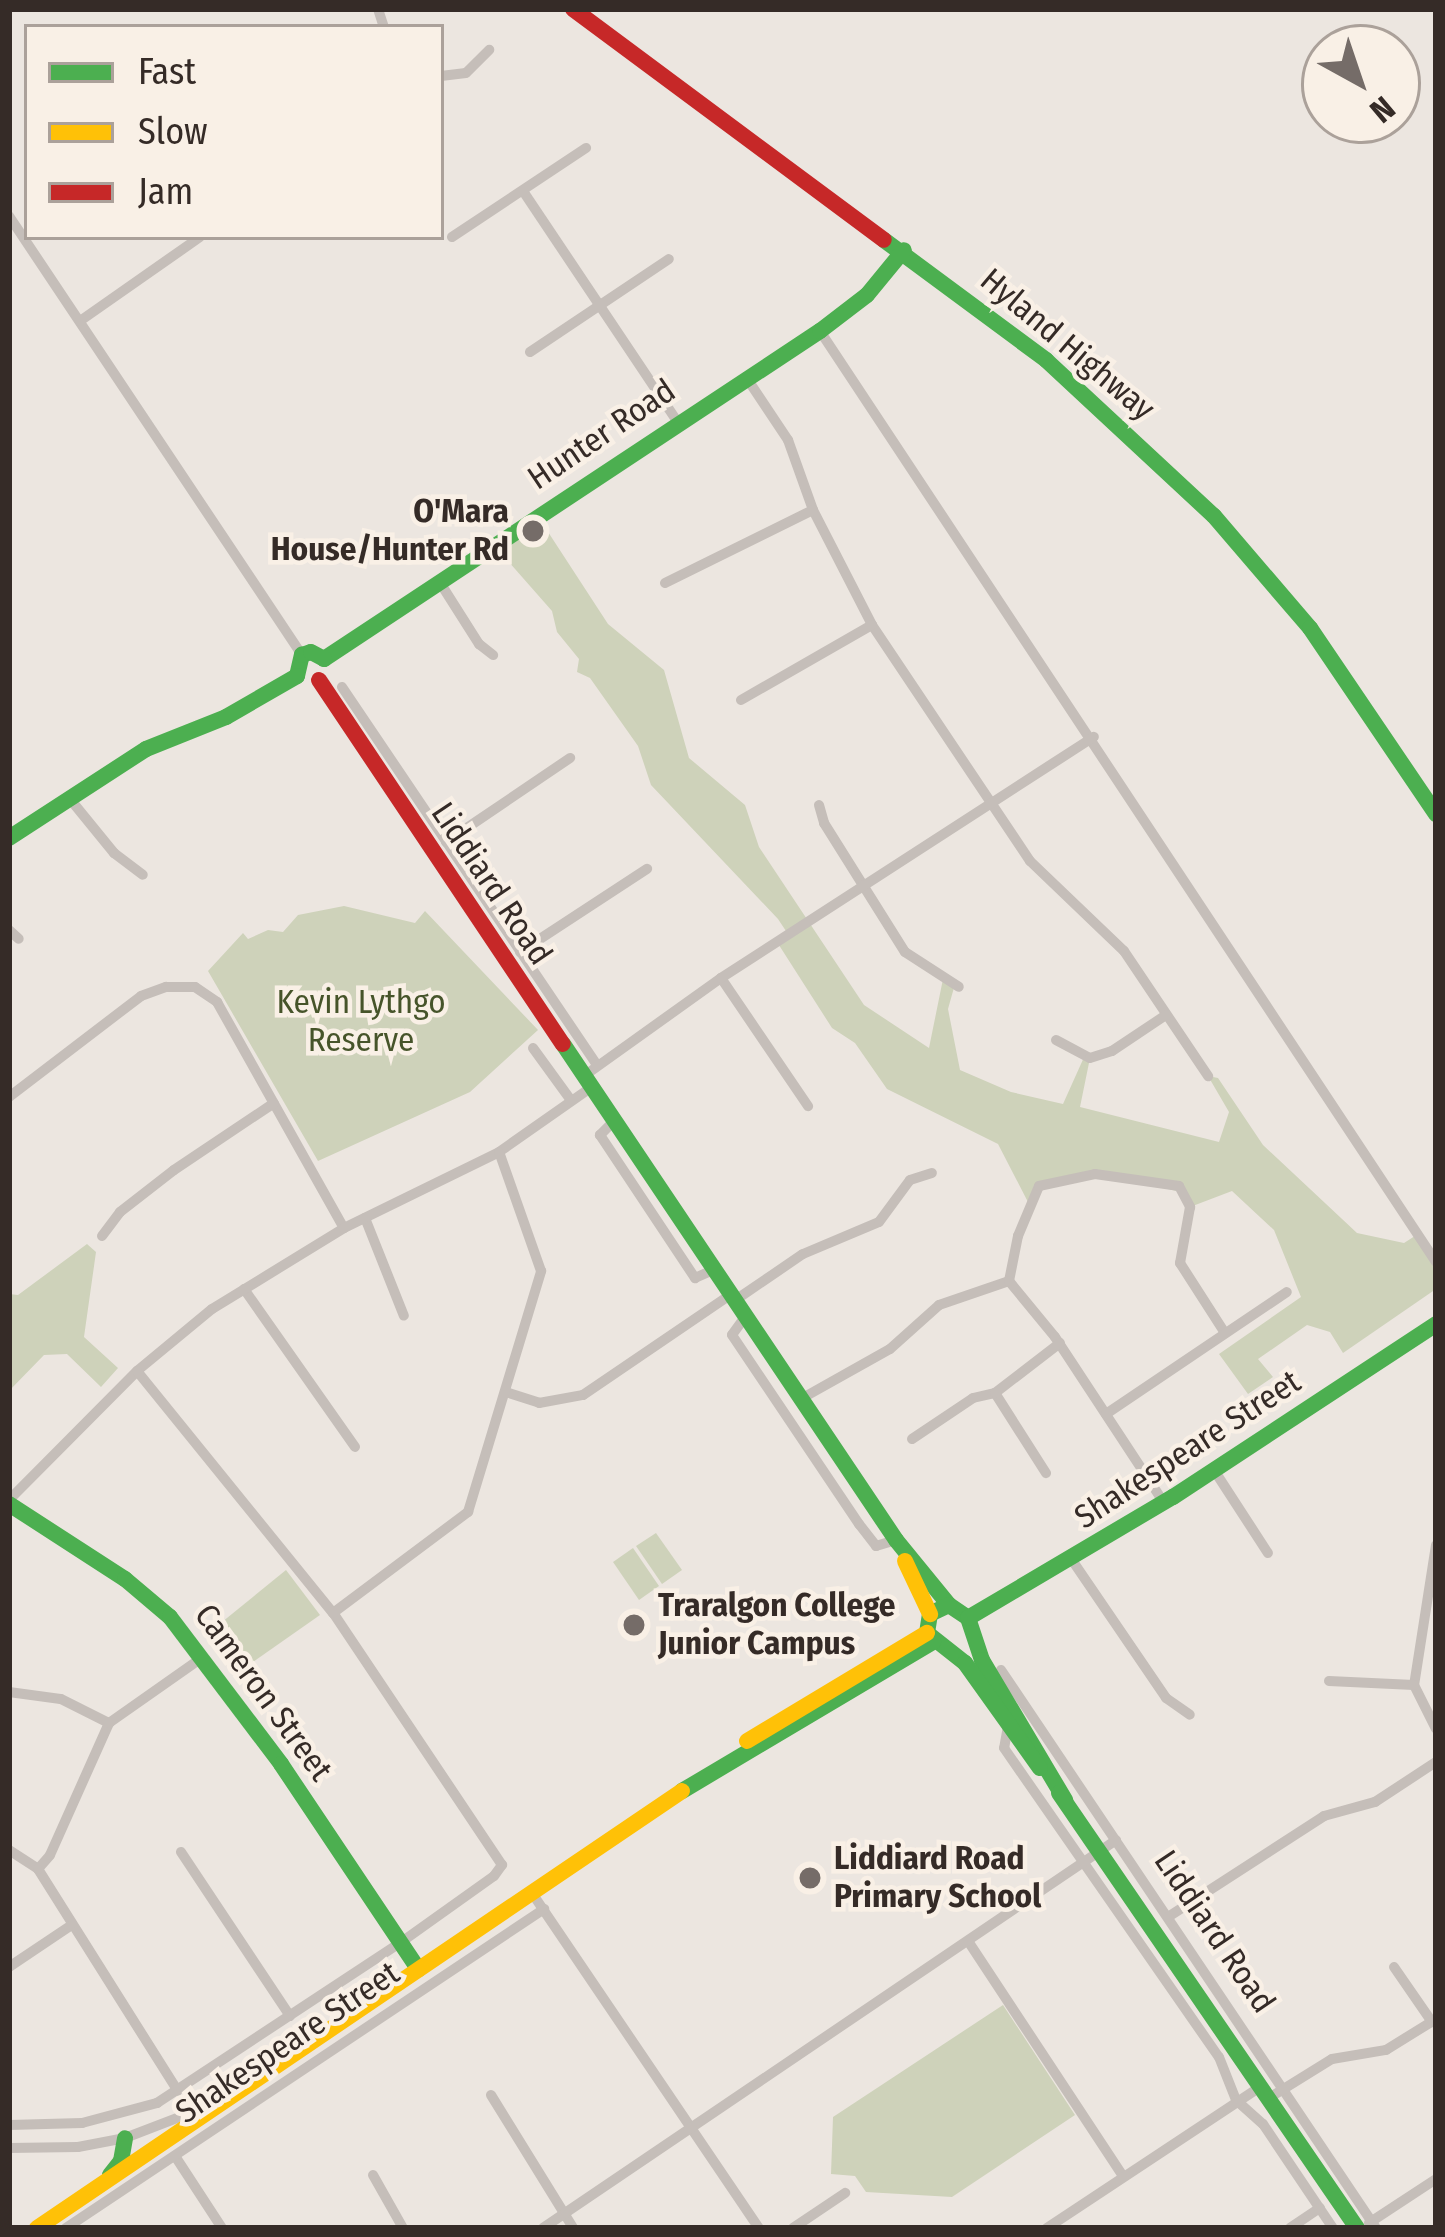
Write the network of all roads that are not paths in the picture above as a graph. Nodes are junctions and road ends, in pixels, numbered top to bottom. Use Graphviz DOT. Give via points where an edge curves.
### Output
graph roads {
  1 [pos="573,9"];
  2 [pos="489,50"];
  3 [pos="444,76"];
  4 [pos="586,148"];
  5 [pos="523,191"];
  6 [pos="10,221"];
  7 [pos="452,237"];
  8 [pos="196,240"];
  9 [pos="904,250"];
  10 [pos="670,259"];
  11 [pos="599,305"];
  12 [pos="80,321"];
  13 [pos="820,331"];
  14 [pos="530,352"];
  15 [pos="746,377"];
  16 [pos="676,421"];
  17 [pos="813,510"];
  18 [pos="439,580"];
  19 [pos="665,584"];
  20 [pos="872,625"];
  21 [pos="302,655"];
  22 [pos="493,655"];
  23 [pos="324,659"];
  24 [pos="297,676"];
  25 [pos="319,680"];
  26 [pos="342,687"];
  27 [pos="741,700"];
  28 [pos="1094,737"];
  29 [pos="570,758"];
  30 [pos="70,799"];
  31 [pos="994,800"];
  32 [pos="819,805"];
  33 [pos="1436,814"];
  34 [pos="9,838"];
  35 [pos="446,842"];
  36 [pos="647,869"];
  37 [pos="143,875"];
  38 [pos="862,886"];
  39 [pos="520,952"];
  40 [pos="722,978"];
  41 [pos="959,987"];
  42 [pos="1166,1015"];
  43 [pos="1056,1040"];
  44 [pos="532,1048"];
  45 [pos="591,1076"];
  46 [pos="1208,1076"];
  47 [pos="9,1097"];
  48 [pos="570,1099"];
  49 [pos="274,1103"];
  50 [pos="808,1106"];
  51 [pos="499,1153"];
  52 [pos="932,1173"];
  53 [pos="364,1218"];
  54 [pos="344,1228"];
  55 [pos="102,1237"];
  56 [pos="1436,1262"];
  57 [pos="1009,1282"];
  58 [pos="244,1289"];
  59 [pos="1287,1292"];
  60 [pos="732,1298"];
  61 [pos="404,1316"];
  62 [pos="746,1317"];
  63 [pos="1436,1324"];
  64 [pos="1225,1333"];
  65 [pos="1060,1343"];
  66 [pos="136,1371"];
  67 [pos="506,1392"];
  68 [pos="994,1393"];
  69 [pos="800,1400"];
  70 [pos="1106,1414"];
  71 [pos="913,1438"];
  72 [pos="355,1447"];
  73 [pos="1214,1470"];
  74 [pos="1046,1473"];
  75 [pos="9,1502"];
  76 [pos="1164,1503"];
  77 [pos="896,1540"];
  78 [pos="1436,1545"];
  79 [pos="1268,1552"];
  80 [pos="1072,1560"];
  81 [pos="949,1605"];
  82 [pos="333,1613"];
  83 [pos="969,1625"];
  84 [pos="934,1634"];
  85 [pos="203,1657"];
  86 [pos="1001,1670"];
  87 [pos="1329,1681"];
  88 [pos="1414,1685"];
  89 [pos="9,1692"];
  90 [pos="1190,1714"];
  91 [pos="109,1723"];
  92 [pos="1008,1726"];
  93 [pos="1436,1729"];
  94 [pos="1436,1762"];
  95 [pos="1065,1800"];
  96 [pos="1116,1840"];
  97 [pos="9,1850"];
  98 [pos="181,1852"];
  99 [pos="1100,1852"];
  100 [pos="1082,1864"];
  101 [pos="38,1869"];
  102 [pos="532,1893"];
  103 [pos="544,1909"];
  104 [pos="1168,1917"];
  105 [pos="70,1926"];
  106 [pos="968,1941"];
  107 [pos="400,1943"];
  108 [pos="9,1967"];
  109 [pos="1394,1967"];
  110 [pos="418,1969"];
  111 [pos="290,2017"];
  112 [pos="1434,2021"];
  113 [pos="178,2091"];
  114 [pos="1271,2092"];
  115 [pos="234,2095"];
  116 [pos="490,2095"];
  117 [pos="1236,2100"];
  118 [pos="9,2125"];
  119 [pos="692,2127"];
  120 [pos="124,2138"];
  121 [pos="9,2148"];
  122 [pos="175,2156"];
  123 [pos="373,2175"];
  124 [pos="1123,2176"];
  125 [pos="1436,2179"];
  126 [pos="101,2185"];
  127 [pos="845,2193"];
  128 [pos="1320,2208"];
  129 [pos="565,2214"];
  130 [pos="1366,2226"];
  131 [pos="37,2228"];
  132 [pos="66,2228"];
  133 [pos="222,2228"];
  134 [pos="403,2228"];
  135 [pos="543,2228"];
  136 [pos="573,2228"];
  137 [pos="759,2228"];
  138 [pos="793,2228"];
  139 [pos="1047,2228"];
  140 [pos="1290,2228"];
  141 [pos="1333,2228"];
  1 -- 9 [label="street, Hyland Highway"];
  2 -- 3 [label="street" via="466,73"];
  4 -- 5 [label="street"];
  5 -- 7 [label="street"];
  5 -- 11 [label="street"];
  6 -- 12 [label="street"];
  8 -- 12 [label="street"];
  9 -- 13 [label="street, Hunter Road" via="867,295"];
  9 -- 33 [label="street, Hyland Highway" via="1046,360 1214,516 1310,628"];
  10 -- 11 [label="street"];
  11 -- 14 [label="street"];
  11 -- 16 [label="street"];
  12 -- 21 [label="street"];
  13 -- 15 [label="street, Hunter Road"];
  13 -- 28 [label="street"];
  15 -- 16 [label="street, Hunter Road"];
  15 -- 17 [label="street" via="788,440"];
  16 -- 18 [label="street, Hunter Road"];
  17 -- 19 [label="street"];
  17 -- 20 [label="street"];
  18 -- 22 [label="street"];
  18 -- 23 [label="street, Hunter Road"];
  20 -- 27 [label="street"];
  20 -- 31 [label="street"];
  21 -- 23 [label="street"];
  21 -- 24 [label="street"];
  23 -- 25 [label="street"];
  24 -- 25 [label="street"];
  24 -- 30 [label="street" via="226,718 146,749"];
  25 -- 45 [label="street, Liddiard Road"];
  26 -- 35 [label="street, Liddiard Road"];
  28 -- 31 [label="street"];
  28 -- 56 [label="street"];
  29 -- 35 [label="street"];
  30 -- 34 [label="street"];
  30 -- 37 [label="street"];
  31 -- 38 [label="street"];
  31 -- 42 [label="street" via="1030,861 1124,951"];
  32 -- 38 [label="street"];
  35 -- 39 [label="street, Liddiard Road"];
  36 -- 39 [label="street"];
  38 -- 40 [label="street"];
  38 -- 41 [label="street" via="905,952"];
  39 -- 45 [label="street, Liddiard Road"];
  40 -- 45 [label="street"];
  40 -- 50 [label="street"];
  42 -- 43 [label="street" via="1090,1058"];
  42 -- 46 [label="street"];
  44 -- 48 [label="street"];
  45 -- 48 [label="street"];
  45 -- 60 [label="street, Liddiard Road"];
  47 -- 49 [label="street" via="141,996 195,987 217,1002"];
  48 -- 51 [label="street"];
  49 -- 54 [label="street"];
  49 -- 55 [label="street" via="174,1170"];
  51 -- 53 [label="street"];
  51 -- 67 [label="street" via="541,1271"];
  52 -- 60 [label="street" via="910,1180 879,1222 802,1254"];
  53 -- 54 [label="street"];
  53 -- 61 [label="street"];
  54 -- 58 [label="street"];
  57 -- 64 [label="street" via="1039,1186 1095,1174 1179,1186 1190,1207 1180,1263"];
  57 -- 65 [label="street"];
  57 -- 69 [label="street" via="939,1305 890,1348"];
  58 -- 66 [label="street"];
  58 -- 72 [label="street"];
  59 -- 64 [label="street"];
  60 -- 62 [label="street, Liddiard Road"];
  60 -- 67 [label="street" via="583,1395 539,1403"];
  62 -- 69 [label="street, Liddiard Road"];
  62 -- 77 [label="street, Liddiard Road" via="732,1335 808,1449 876,1546"];
  63 -- 73 [label="street, Shakespeare Street"];
  64 -- 70 [label="street"];
  65 -- 68 [label="street"];
  65 -- 70 [label="street"];
  66 -- 75 [label="street"];
  66 -- 82 [label="street"];
  67 -- 82 [label="street" via="468,1512"];
  68 -- 71 [label="street"];
  68 -- 74 [label="street"];
  69 -- 77 [label="street, Liddiard Road"];
  70 -- 76 [label="street"];
  73 -- 76 [label="street, Shakespeare Street"];
  73 -- 79 [label="street"];
  75 -- 85 [label="street, Cameron Street" via="148,1595"];
  76 -- 80 [label="street, Shakespeare Street"];
  77 -- 81 [label="street, Liddiard Road"];
  77 -- 84 [label="street, Liddiard Road"];
  78 -- 88 [label="street"];
  80 -- 83 [label="street, Shakespeare Street"];
  80 -- 90 [label="street" via="1166,1698"];
  81 -- 83 [label="street, Liddiard Road"];
  81 -- 84 [label="street"];
  82 -- 107 [label="street" via="502,1865"];
  83 -- 84 [label="street, Shakespeare Street" via="961,1644"];
  83 -- 95 [label="street, Liddiard Road"];
  84 -- 92 [label="street, Liddiard Road"];
  84 -- 102 [label="street, Shakespeare Street" via="782,1718"];
  85 -- 91 [label="street"];
  85 -- 107 [label="street, Cameron Street"];
  86 -- 96 [label="street, Liddiard Road"];
  87 -- 88 [label="street"];
  88 -- 93 [label="street"];
  89 -- 91 [label="street" via="62,1699"];
  91 -- 101 [label="street"];
  92 -- 95 [label="street, Liddiard Road"];
  92 -- 100 [label="street, Liddiard Road" via="1004,1748"];
  94 -- 104 [label="street" via="1375,1802 1324,1816"];
  95 -- 99 [label="street, Liddiard Road"];
  96 -- 99 [label="street"];
  96 -- 104 [label="street, Liddiard Road"];
  97 -- 101 [label="street"];
  98 -- 111 [label="street"];
  99 -- 100 [label="street"];
  99 -- 114 [label="street, Liddiard Road"];
  100 -- 106 [label="street"];
  100 -- 117 [label="street, Liddiard Road" via="1219,2057"];
  101 -- 105 [label="street"];
  102 -- 103 [label="street"];
  102 -- 110 [label="street, Shakespeare Street"];
  103 -- 119 [label="street"];
  103 -- 122 [label="street, Shakespeare Street"];
  104 -- 114 [label="street, Liddiard Road"];
  105 -- 108 [label="street"];
  105 -- 113 [label="street"];
  106 -- 119 [label="street"];
  106 -- 124 [label="street"];
  107 -- 110 [label="street, Cameron Street"];
  107 -- 111 [label="street"];
  109 -- 112 [label="street"];
  110 -- 115 [label="street, Shakespeare Street"];
  111 -- 113 [label="street"];
  112 -- 114 [label="street" via="1386,2050 1332,2059"];
  113 -- 118 [label="street" via="124,2115"];
  114 -- 117 [label="street"];
  114 -- 130 [label="street, Liddiard Road"];
  115 -- 120 [label="street"];
  115 -- 126 [label="street, Shakespeare Street"];
  116 -- 129 [label="street"];
  117 -- 124 [label="street"];
  117 -- 128 [label="street" via="1263,2124"];
  119 -- 129 [label="street"];
  119 -- 137 [label="street"];
  120 -- 121 [label="street"];
  120 -- 126 [label="street" via="121,2161"];
  122 -- 132 [label="street, Shakespeare Street"];
  122 -- 133 [label="street"];
  123 -- 134 [label="street"];
  124 -- 139 [label="street"];
  125 -- 130 [label="street"];
  126 -- 131 [label="street, Shakespeare Street"];
  127 -- 138 [label="street"];
  128 -- 140 [label="street"];
  128 -- 141 [label="street"];
  129 -- 135 [label="street"];
  129 -- 136 [label="street"];
}
